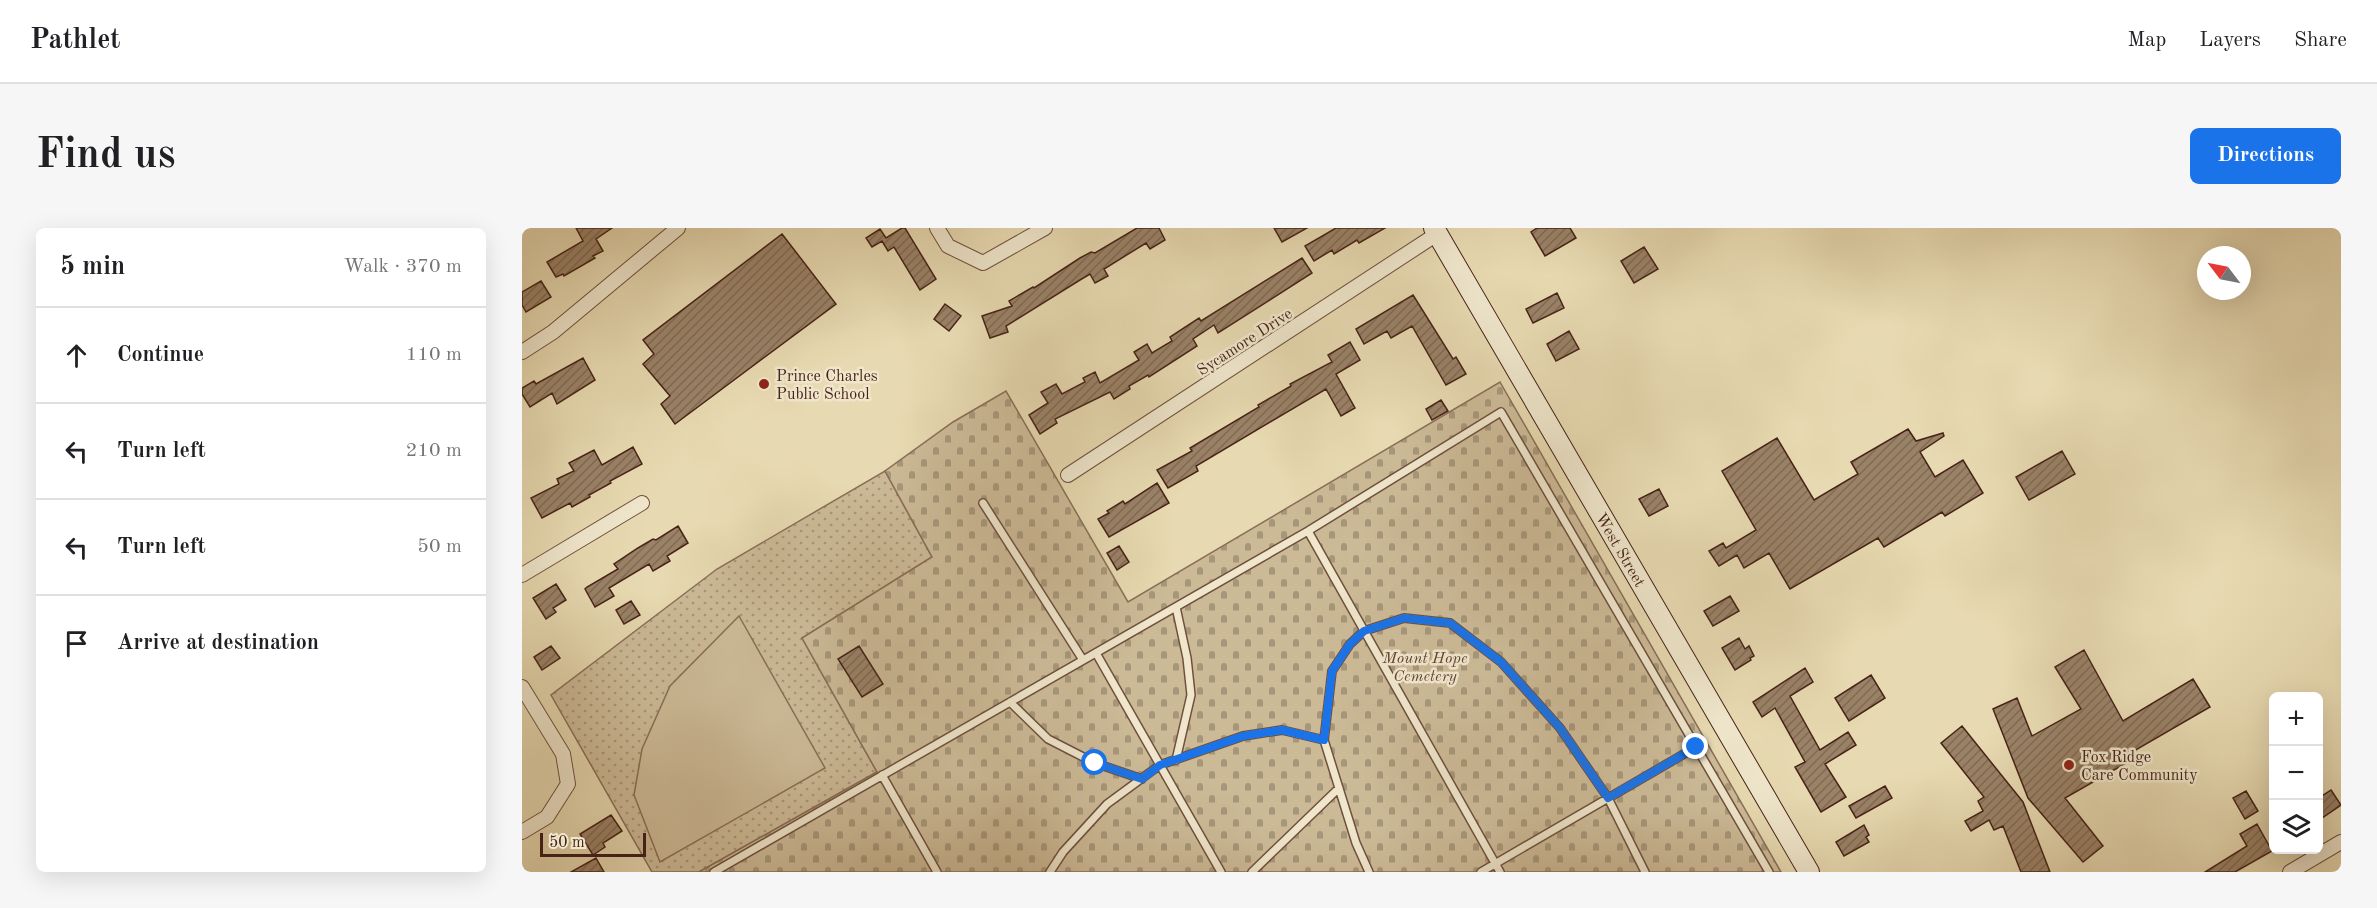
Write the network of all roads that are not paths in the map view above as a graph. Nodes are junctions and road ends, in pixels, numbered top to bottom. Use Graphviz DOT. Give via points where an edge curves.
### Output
graph roads {
  1 [pos="678,228"];
  2 [pos="938,228"];
  3 [pos="1045,228"];
  4 [pos="1436,231"];
  5 [pos="522,352"];
  6 [pos="1068,475"];
  7 [pos="642,503"];
  8 [pos="983,503"];
  9 [pos="1308,531"];
  10 [pos="522,575"];
  11 [pos="1176,607"];
  12 [pos="1364,631"];
  13 [pos="1096,653"];
  14 [pos="1083,660"];
  15 [pos="522,687"];
  16 [pos="1010,702"];
  17 [pos="1324,740"];
  18 [pos="1696,747"];
  19 [pos="1176,760"];
  20 [pos="1160,765"];
  21 [pos="882,775"];
  22 [pos="1142,779"];
  23 [pos="1339,788"];
  24 [pos="1608,798"];
  25 [pos="522,832"];
  26 [pos="2339,848"];
  27 [pos="1495,864"];
  28 [pos="714,872"];
  29 [pos="937,872"];
  30 [pos="1050,872"];
  31 [pos="1221,872"];
  32 [pos="1252,872"];
  33 [pos="1369,872"];
  34 [pos="1481,872"];
  35 [pos="1500,872"];
  36 [pos="1645,872"];
  37 [pos="1769,872"];
  38 [pos="1809,872"];
  39 [pos="2290,872"];
  1 -- 5 [label="street" via="553,332"];
  2 -- 3 [label="street" via="948,246 983,263"];
  4 -- 6 [label="street, Sycamore Drive"];
  4 -- 38 [label="main road, West Street"];
  7 -- 10 [label="street"];
  8 -- 14 [label="lane"];
  9 -- 11 [label="lane"];
  9 -- 12 [label="lane"];
  9 -- 18 [label="lane" via="1502,412"];
  11 -- 13 [label="lane"];
  11 -- 19 [label="lane" via="1191,695"];
  12 -- 17 [label="lane" via="1332,671"];
  12 -- 24 [label="lane" via="1404,618 1450,623 1501,662 1560,728"];
  12 -- 27 [label="lane"];
  13 -- 14 [label="lane"];
  13 -- 20 [label="lane"];
  14 -- 16 [label="lane"];
  15 -- 25 [label="street" via="563,754 568,784 548,817"];
  16 -- 21 [label="lane"];
  16 -- 22 [label="lane" via="1048,740 1095,763"];
  17 -- 19 [label="lane" via="1282,730 1243,736"];
  17 -- 23 [label="lane"];
  18 -- 24 [label="lane"];
  18 -- 37 [label="lane"];
  19 -- 20 [label="lane"];
  20 -- 22 [label="lane"];
  20 -- 31 [label="lane"];
  21 -- 28 [label="lane"];
  21 -- 29 [label="lane"];
  22 -- 30 [label="lane" via="1107,804"];
  23 -- 32 [label="lane"];
  23 -- 33 [label="lane"];
  24 -- 27 [label="lane"];
  24 -- 36 [label="lane"];
  26 -- 39 [label="street"];
  27 -- 34 [label="lane"];
  27 -- 35 [label="lane"];
}
